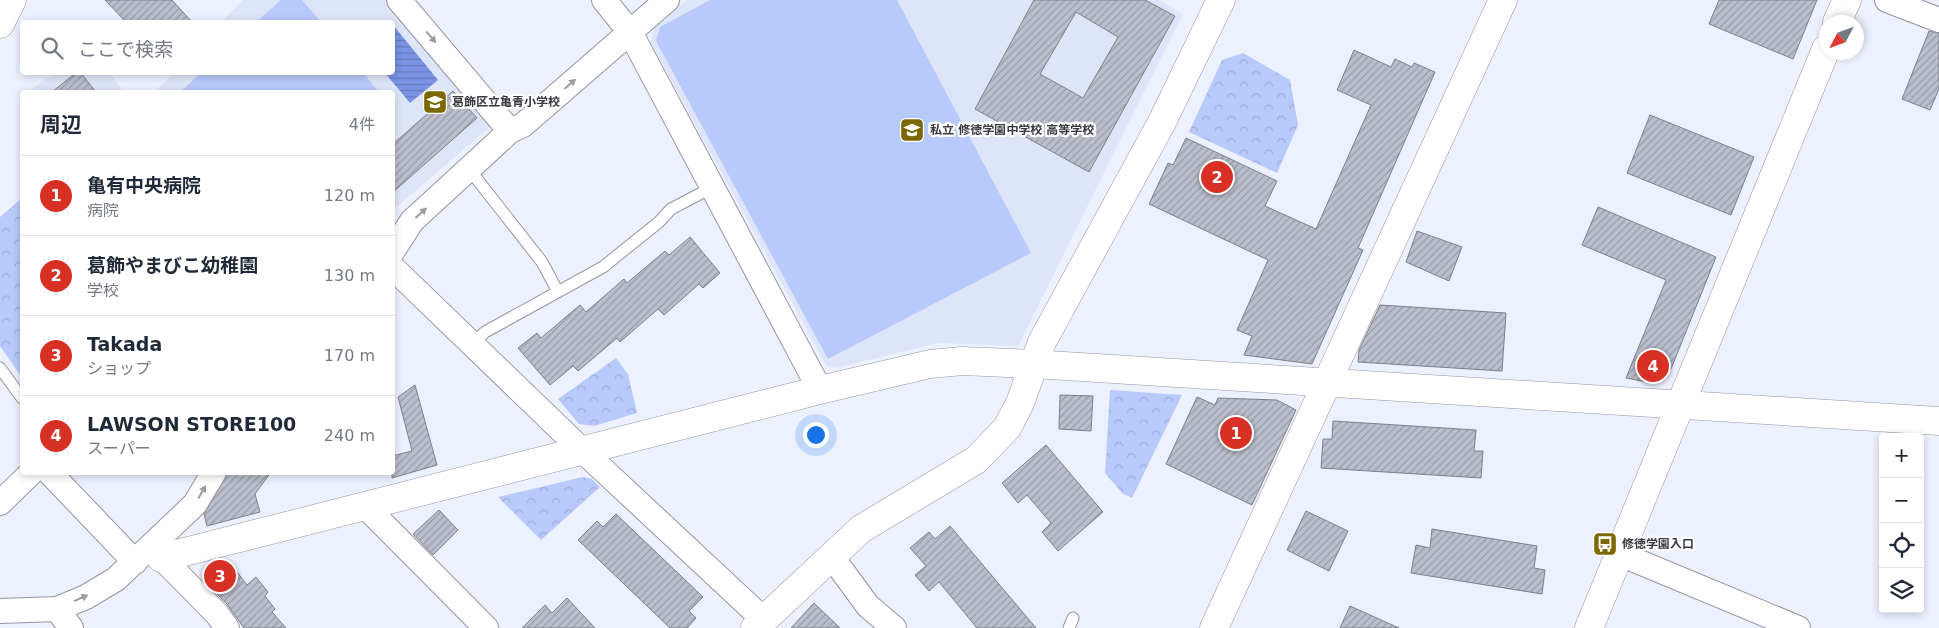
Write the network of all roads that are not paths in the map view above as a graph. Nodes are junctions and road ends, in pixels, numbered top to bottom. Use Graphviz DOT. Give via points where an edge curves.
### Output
graph roads {
  1 [pos="12,0"];
  2 [pos="399,0"];
  3 [pos="604,0"];
  4 [pos="667,0"];
  5 [pos="1221,0"];
  6 [pos="1503,0"];
  7 [pos="1847,0"];
  8 [pos="1887,0"];
  9 [pos="1841,15"];
  10 [pos="1939,20"];
  11 [pos="0,24"];
  12 [pos="630,32"];
  13 [pos="1822,60"];
  14 [pos="510,131"];
  15 [pos="469,169"];
  16 [pos="713,187"];
  17 [pos="395,247"];
  18 [pos="395,270"];
  19 [pos="558,292"];
  20 [pos="473,343"];
  21 [pos="1033,364"];
  22 [pos="0,368"];
  23 [pos="1327,382"];
  24 [pos="820,390"];
  25 [pos="20,395"];
  26 [pos="1681,404"];
  27 [pos="1939,421"];
  28 [pos="584,452"];
  29 [pos="29,475"];
  30 [pos="53,475"];
  31 [pos="212,475"];
  32 [pos="0,503"];
  33 [pos="366,507"];
  34 [pos="1620,554"];
  35 [pos="149,556"];
  36 [pos="832,557"];
  37 [pos="57,609"];
  38 [pos="0,612"];
  39 [pos="759,624"];
  40 [pos="70,628"];
  41 [pos="227,628"];
  42 [pos="486,628"];
  43 [pos="894,628"];
  44 [pos="1214,628"];
  45 [pos="1589,628"];
  46 [pos="1798,628"];
  1 -- 11 [label="street"];
  2 -- 14 [label="street, one-way"];
  3 -- 12 [label="street"];
  4 -- 12 [label="street"];
  5 -- 21 [label="street" via="1162,122"];
  6 -- 23 [label="street"];
  7 -- 9 [label="street"];
  8 -- 10 [label="street"];
  14 -- 12 [label="street, one-way" via="523,125"];
  12 -- 16 [label="street"];
  13 -- 26 [label="street"];
  14 -- 15 [label="street"];
  17 -- 15 [label="street, one-way" via="412,221"];
  15 -- 19 [label="lane" via="542,262"];
  16 -- 19 [label="lane" via="671,209 603,267"];
  16 -- 24 [label="street"];
  18 -- 20 [label="street"];
  19 -- 20 [label="lane" via="485,332"];
  20 -- 28 [label="street"];
  21 -- 23 [label="street"];
  21 -- 24 [label="street" via="930,364"];
  21 -- 36 [label="street" via="1020,403 1007,428 991,447 942,481 861,529"];
  22 -- 25 [label="lane"];
  23 -- 26 [label="street"];
  23 -- 44 [label="street"];
  24 -- 28 [label="street"];
  26 -- 27 [label="street"];
  26 -- 34 [label="street"];
  28 -- 33 [label="street"];
  28 -- 39 [label="street"];
  29 -- 32 [label="street"];
  30 -- 35 [label="street"];
  35 -- 31 [label="street, one-way" via="195,504"];
  33 -- 35 [label="street"];
  33 -- 42 [label="street"];
  34 -- 45 [label="street"];
  34 -- 46 [label="street"];
  37 -- 35 [label="street, one-way" via="116,579"];
  35 -- 41 [label="street" via="217,614"];
  36 -- 39 [label="street"];
  36 -- 43 [label="street" via="868,606"];
  37 -- 38 [label="street"];
  37 -- 40 [label="street"];
}
